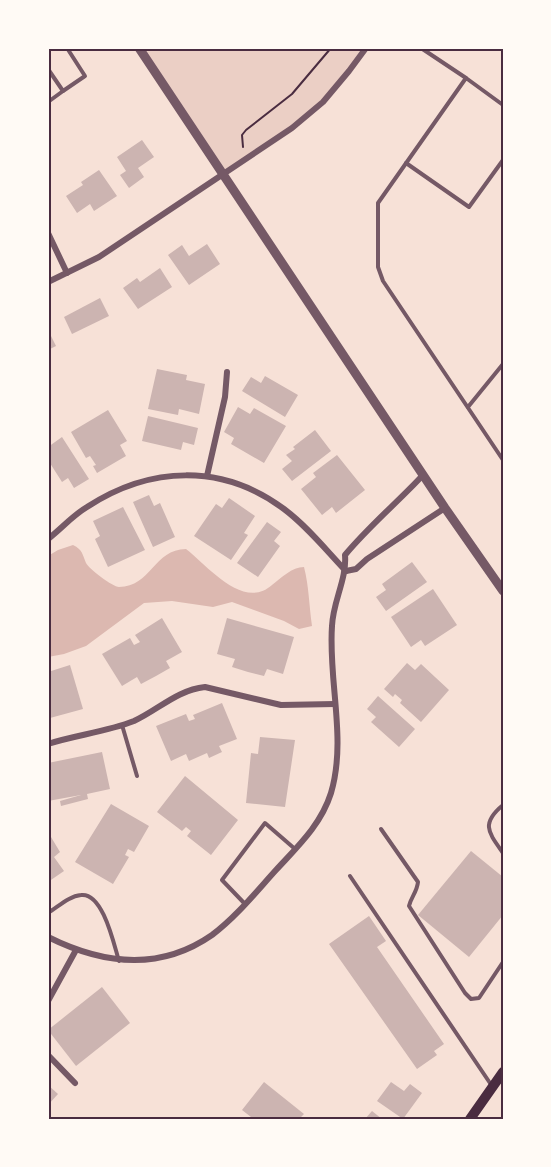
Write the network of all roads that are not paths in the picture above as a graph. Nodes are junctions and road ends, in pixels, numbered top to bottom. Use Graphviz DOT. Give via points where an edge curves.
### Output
graph roads {
  1 [pos="67,48"];
  2 [pos="139,48"];
  3 [pos="366,48"];
  4 [pos="421,48"];
  5 [pos="48,69"];
  6 [pos="466,78"];
  7 [pos="63,91"];
  8 [pos="48,102"];
  9 [pos="503,105"];
  10 [pos="503,160"];
  11 [pos="406,163"];
  12 [pos="223,173"];
  13 [pos="48,233"];
  14 [pos="67,273"];
  15 [pos="48,282"];
  16 [pos="503,364"];
  17 [pos="227,372"];
  18 [pos="468,407"];
  19 [pos="503,460"];
  20 [pos="423,475"];
  21 [pos="207,476"];
  22 [pos="445,507"];
  23 [pos="48,539"];
  24 [pos="346,571"];
  25 [pos="503,591"];
  26 [pos="335,704"];
  27 [pos="122,725"];
  28 [pos="48,744"];
  29 [pos="137,776"];
  30 [pos="503,805"];
  31 [pos="381,829"];
  32 [pos="295,849"];
  33 [pos="503,853"];
  34 [pos="350,876"];
  35 [pos="245,904"];
  36 [pos="48,913"];
  37 [pos="48,937"];
  38 [pos="76,950"];
  39 [pos="119,961"];
  40 [pos="503,962"];
  41 [pos="48,1001"];
  42 [pos="48,1055"];
  43 [pos="503,1072"];
  44 [pos="75,1083"];
  45 [pos="493,1087"];
  46 [pos="470,1119"];
  1 -- 7 [label="lane" via="86,76"];
  2 -- 12 [label="street"];
  3 -- 12 [label="street" via="323,102 292,128"];
  4 -- 6 [label="lane"];
  5 -- 7 [label="lane"];
  6 -- 9 [label="lane"];
  6 -- 11 [label="lane"];
  7 -- 8 [label="lane"];
  10 -- 11 [label="lane" via="469,207"];
  11 -- 18 [label="lane" via="378,203 378,267 383,281"];
  12 -- 14 [label="street" via="129,238"];
  12 -- 20 [label="street"];
  13 -- 14 [label="street"];
  14 -- 15 [label="street"];
  16 -- 18 [label="lane"];
  17 -- 21 [label="street"];
  18 -- 19 [label="lane"];
  20 -- 22 [label="street"];
  20 -- 24 [label="street" via="345,555"];
  21 -- 23 [label="street" via="166,476 120,489 85,508"];
  21 -- 24 [label="street" via="243,486 285,510"];
  22 -- 24 [label="street"];
  22 -- 25 [label="street"];
  24 -- 26 [label="street" via="332,625"];
  26 -- 27 [label="street" via="281,705 205,687 194,688"];
  26 -- 32 [label="street" via="338,750 330,796 319,820"];
  27 -- 28 [label="street"];
  27 -- 29 [label="lane"];
  30 -- 33 [label="lane" via="488,826"];
  31 -- 40 [label="lane" via="418,882 418,891 409,906 465,993 471,999 479,998"];
  32 -- 35 [label="street"];
  32 -- 35 [label="lane" via="265,823 222,880"];
  34 -- 45 [label="lane"];
  35 -- 39 [label="street" via="221,927 193,945 146,959"];
  36 -- 39 [label="lane" via="82,894 94,899 101,908"];
  37 -- 38 [label="street"];
  38 -- 39 [label="street"];
  38 -- 41 [label="street"];
  42 -- 44 [label="street"];
  43 -- 45 [label="main road"];
  45 -- 46 [label="main road"];
}
